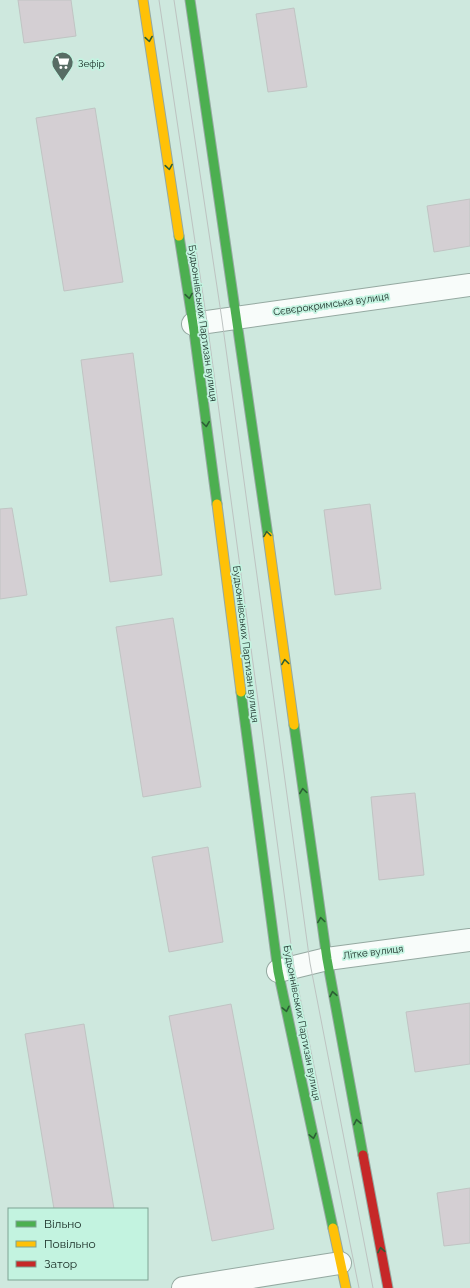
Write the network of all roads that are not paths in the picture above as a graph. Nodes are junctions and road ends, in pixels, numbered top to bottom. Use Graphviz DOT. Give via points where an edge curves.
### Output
graph roads {
  1 [pos="143,0"];
  2 [pos="190,0"];
  3 [pos="470,285"];
  4 [pos="237,318"];
  5 [pos="193,324"];
  6 [pos="470,940"];
  7 [pos="327,958"];
  8 [pos="278,971"];
  9 [pos="340,1263"];
  10 [pos="184,1288"];
  11 [pos="346,1288"];
  12 [pos="388,1288"];
  1 -- 5 [label="main road, Будьоннівських Партизан вулиця, one-way"];
  2 -- 4 [label="main road"];
  3 -- 4 [label="street, Сєвєрокримська вулиця"];
  4 -- 5 [label="street, Сєвєрокримська вулиця"];
  7 -- 4 [label="main road, one-way"];
  5 -- 8 [label="main road, Будьоннівських Партизан вулиця, one-way"];
  6 -- 7 [label="street, Літке вулиця"];
  7 -- 8 [label="street, Літке вулиця"];
  12 -- 7 [label="main road, one-way"];
  8 -- 9 [label="main road, Будьоннівських Партизан вулиця, one-way"];
  9 -- 10 [label="street"];
  9 -- 11 [label="main road, Будьоннівських Партизан вулиця"];
}
